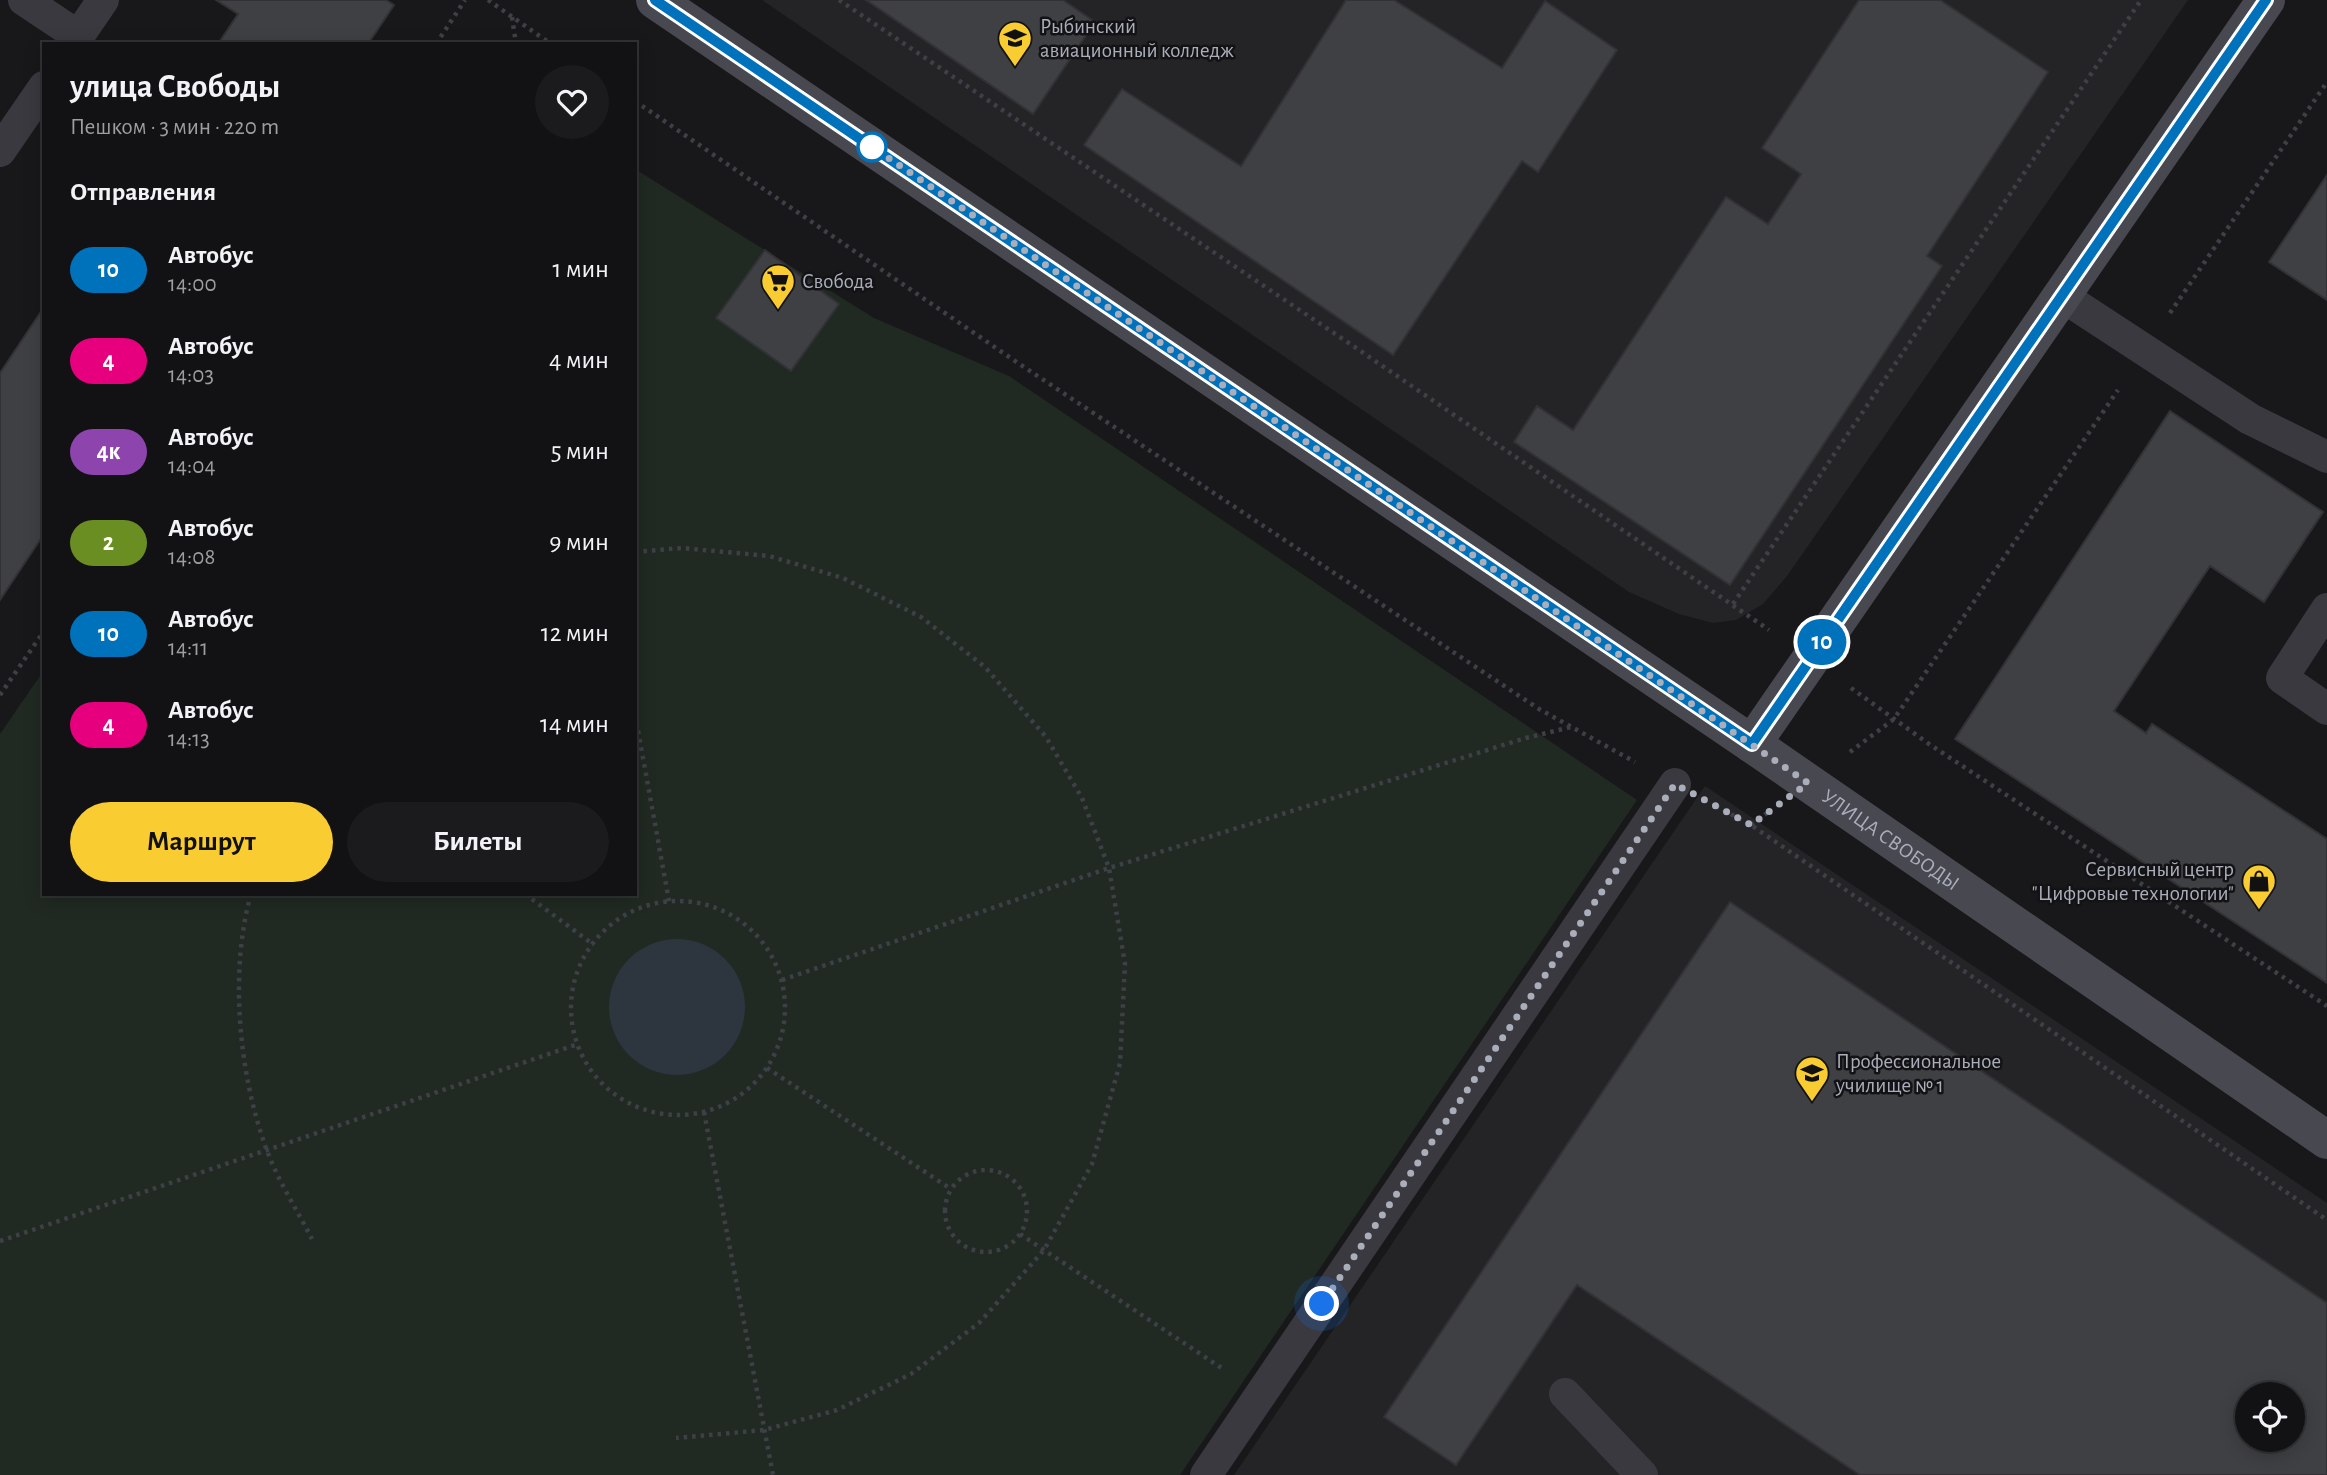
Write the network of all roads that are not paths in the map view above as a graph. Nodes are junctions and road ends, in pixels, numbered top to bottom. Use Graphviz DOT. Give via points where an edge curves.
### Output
graph roads {
  1 [pos="24,0"];
  2 [pos="103,0"];
  3 [pos="656,0"];
  4 [pos="2266,0"];
  5 [pos="76,40"];
  6 [pos="42,90"];
  7 [pos="0,151"];
  8 [pos="2062,296"];
  9 [pos="2327,457"];
  10 [pos="2327,609"];
  11 [pos="2327,709"];
  12 [pos="1752,744"];
  13 [pos="1675,784"];
  14 [pos="2327,1140"];
  15 [pos="1565,1394"];
  16 [pos="1206,1475"];
  17 [pos="1642,1475"];
  1 -- 5 [label="lane"];
  2 -- 5 [label="lane"];
  3 -- 12 [label="main road, УЛИЦА СВОБОДЫ"];
  4 -- 8 [label="main road"];
  6 -- 7 [label="lane"];
  8 -- 9 [label="lane" via="2250,419"];
  8 -- 12 [label="main road"];
  10 -- 11 [label="lane" via="2283,678"];
  12 -- 14 [label="main road, УЛИЦА СВОБОДЫ"];
  13 -- 16 [label="lane"];
  15 -- 17 [label="lane"];
}
